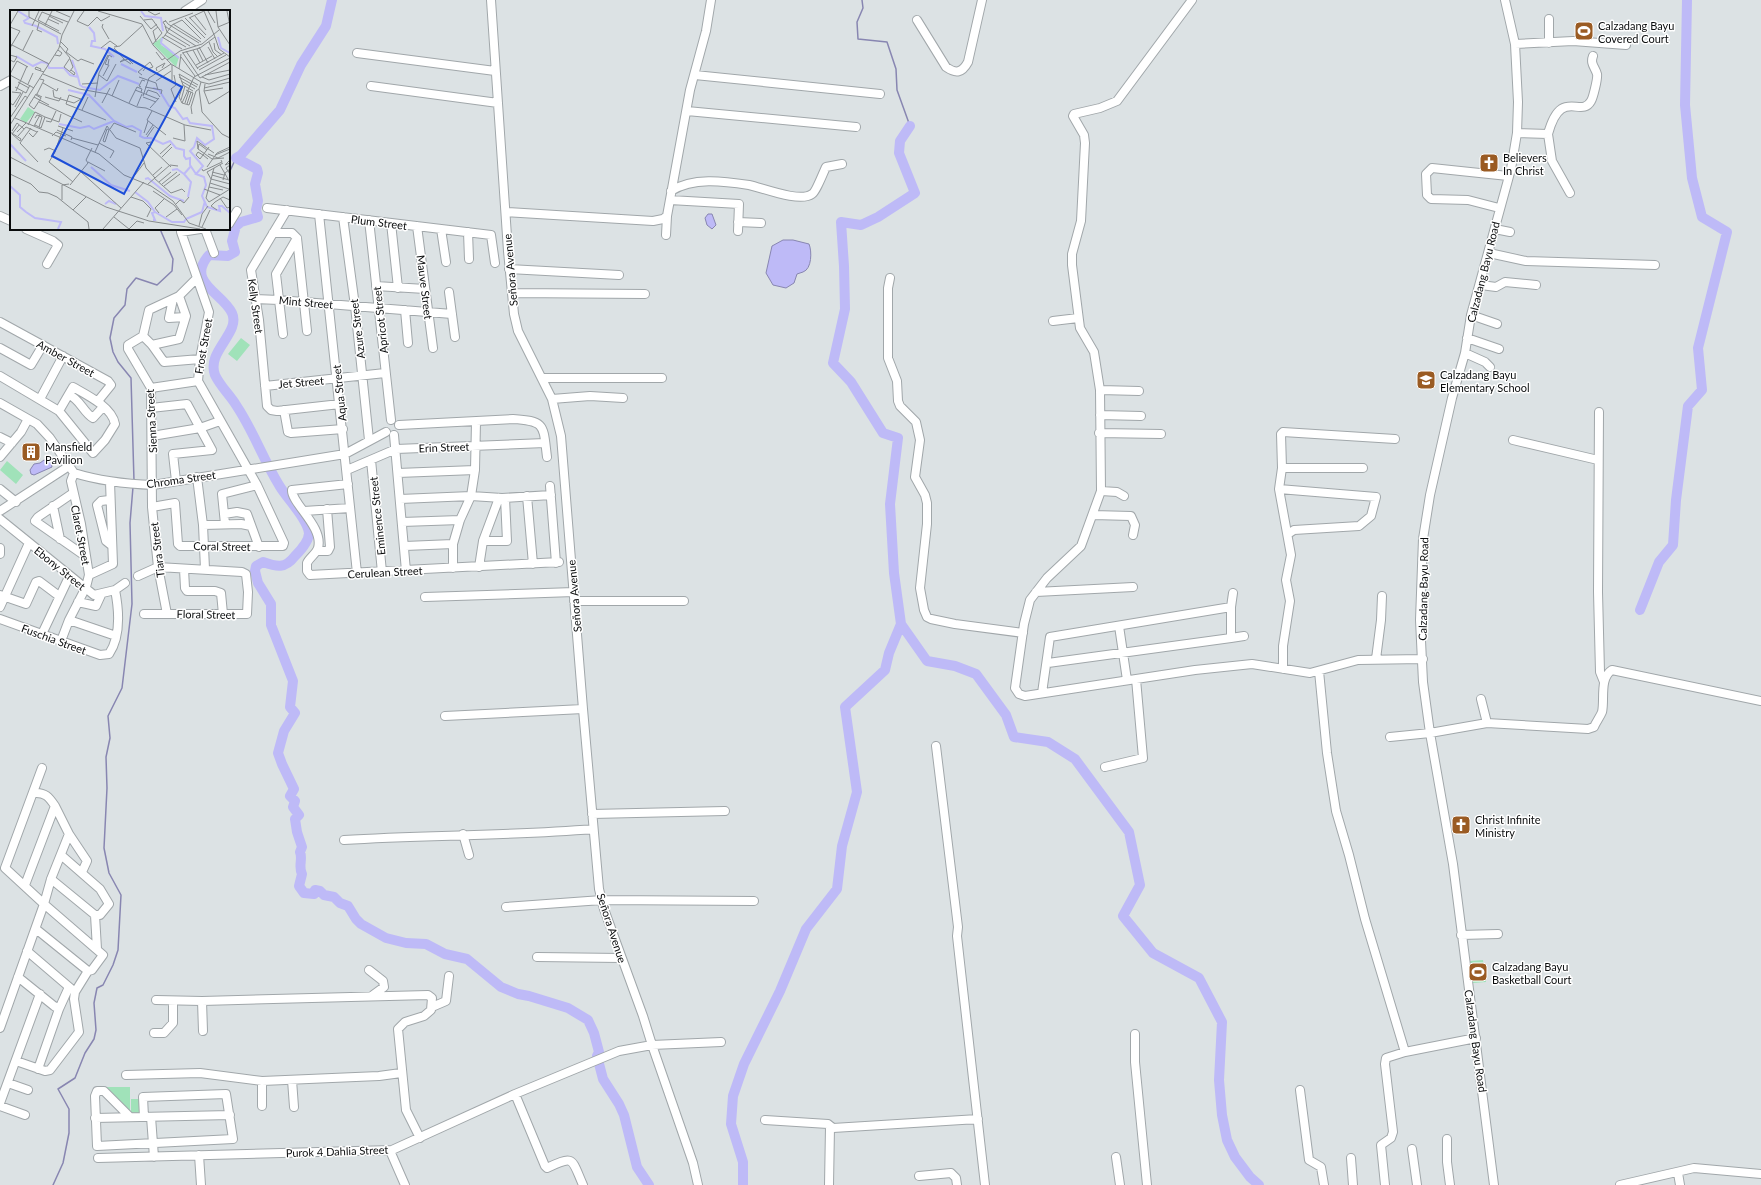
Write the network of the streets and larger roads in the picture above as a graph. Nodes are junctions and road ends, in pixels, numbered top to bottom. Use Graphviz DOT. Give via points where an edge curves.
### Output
graph roads {
  1 [pos="202,0"];
  2 [pos="491,0"];
  3 [pos="711,0"];
  4 [pos="982,0"];
  5 [pos="1192,0"];
  6 [pos="1505,0"];
  7 [pos="186,10"];
  8 [pos="1549,19"];
  9 [pos="917,20"];
  10 [pos="1549,43"];
  11 [pos="1515,44"];
  12 [pos="1626,45"];
  13 [pos="357,53"];
  14 [pos="1593,56"];
  15 [pos="495,71"];
  16 [pos="695,75"];
  17 [pos="10,81"];
  18 [pos="0,86"];
  19 [pos="371,86"];
  20 [pos="880,94"];
  21 [pos="498,103"];
  22 [pos="687,111"];
  23 [pos="856,127"];
  24 [pos="1517,133"];
  25 [pos="1548,134"];
  26 [pos="842,164"];
  27 [pos="1508,176"];
  28 [pos="671,191"];
  29 [pos="1570,193"];
  30 [pos="670,200"];
  31 [pos="267,208"];
  32 [pos="1499,208"];
  33 [pos="287,210"];
  34 [pos="237,211"];
  35 [pos="506,212"];
  36 [pos="319,214"];
  37 [pos="0,216"];
  38 [pos="667,216"];
  39 [pos="343,218"];
  40 [pos="369,220"];
  41 [pos="10,221"];
  42 [pos="230,222"];
  43 [pos="738,222"];
  44 [pos="391,223"];
  45 [pos="761,223"];
  46 [pos="417,226"];
  47 [pos="441,229"];
  48 [pos="1494,229"];
  49 [pos="28,230"];
  50 [pos="194,230"];
  51 [pos="205,230"];
  52 [pos="738,231"];
  53 [pos="468,232"];
  54 [pos="1510,232"];
  55 [pos="273,233"];
  56 [pos="666,235"];
  57 [pos="297,238"];
  58 [pos="214,253"];
  59 [pos="1489,254"];
  60 [pos="469,259"];
  61 [pos="446,262"];
  62 [pos="494,263"];
  63 [pos="47,264"];
  64 [pos="1655,265"];
  65 [pos="509,269"];
  66 [pos="619,274"];
  67 [pos="198,278"];
  68 [pos="890,278"];
  69 [pos="1481,285"];
  70 [pos="1536,285"];
  71 [pos="376,286"];
  72 [pos="398,288"];
  73 [pos="425,289"];
  74 [pos="449,292"];
  75 [pos="512,293"];
  76 [pos="645,294"];
  77 [pos="176,297"];
  78 [pos="255,299"];
  79 [pos="279,300"];
  80 [pos="304,302"];
  81 [pos="329,304"];
  82 [pos="355,306"];
  83 [pos="378,309"];
  84 [pos="405,310"];
  85 [pos="428,312"];
  86 [pos="452,314"];
  87 [pos="1471,315"];
  88 [pos="185,317"];
  89 [pos="1078,318"];
  90 [pos="1053,321"];
  91 [pos="0,322"];
  92 [pos="1496,324"];
  93 [pos="307,331"];
  94 [pos="283,334"];
  95 [pos="143,336"];
  96 [pos="455,337"];
  97 [pos="1467,338"];
  98 [pos="408,343"];
  99 [pos="43,345"];
  100 [pos="152,345"];
  101 [pos="0,348"];
  102 [pos="433,348"];
  103 [pos="1499,349"];
  104 [pos="1465,353"];
  105 [pos="63,356"];
  106 [pos="200,359"];
  107 [pos="1490,367"];
  108 [pos="385,373"];
  109 [pos="0,376"];
  110 [pos="363,376"];
  111 [pos="542,378"];
  112 [pos="662,378"];
  113 [pos="338,379"];
  114 [pos="198,381"];
  115 [pos="265,386"];
  116 [pos="152,388"];
  117 [pos="1100,390"];
  118 [pos="1139,391"];
  119 [pos="69,395"];
  120 [pos="623,398"];
  121 [pos="40,399"];
  122 [pos="552,399"];
  123 [pos="0,403"];
  124 [pos="101,404"];
  125 [pos="340,404"];
  126 [pos="151,408"];
  127 [pos="284,410"];
  128 [pos="59,411"];
  129 [pos="1599,412"];
  130 [pos="1100,415"];
  131 [pos="1141,416"];
  132 [pos="28,420"];
  133 [pos="391,420"];
  134 [pos="220,421"];
  135 [pos="476,422"];
  136 [pos="399,425"];
  137 [pos="200,428"];
  138 [pos="343,430"];
  139 [pos="386,432"];
  140 [pos="1099,433"];
  141 [pos="1161,434"];
  142 [pos="394,435"];
  143 [pos="0,436"];
  144 [pos="152,436"];
  145 [pos="1395,439"];
  146 [pos="369,440"];
  147 [pos="1513,440"];
  148 [pos="12,443"];
  149 [pos="545,443"];
  150 [pos="477,446"];
  151 [pos="396,449"];
  152 [pos="346,454"];
  153 [pos="0,457"];
  154 [pos="547,457"];
  155 [pos="371,460"];
  156 [pos="1598,460"];
  157 [pos="1282,468"];
  158 [pos="1363,468"];
  159 [pos="72,469"];
  160 [pos="250,469"];
  161 [pos="347,470"];
  162 [pos="476,470"];
  163 [pos="398,473"];
  164 [pos="198,477"];
  165 [pos="176,481"];
  166 [pos="110,482"];
  167 [pos="348,484"];
  168 [pos="153,485"];
  169 [pos="257,485"];
  170 [pos="1279,488"];
  171 [pos="0,489"];
  172 [pos="1101,491"];
  173 [pos="73,493"];
  174 [pos="471,496"];
  175 [pos="527,496"];
  176 [pos="1124,496"];
  177 [pos="502,498"];
  178 [pos="400,499"];
  179 [pos="109,500"];
  180 [pos="16,502"];
  181 [pos="54,506"];
  182 [pos="152,507"];
  183 [pos="350,508"];
  184 [pos="326,510"];
  185 [pos="0,511"];
  186 [pos="304,511"];
  187 [pos="224,514"];
  188 [pos="1093,515"];
  189 [pos="0,519"];
  190 [pos="460,520"];
  191 [pos="402,522"];
  192 [pos="275,523"];
  193 [pos="225,524"];
  194 [pos="203,525"];
  195 [pos="251,526"];
  196 [pos="1288,534"];
  197 [pos="1133,535"];
  198 [pos="60,539"];
  199 [pos="483,541"];
  200 [pos="29,544"];
  201 [pos="453,544"];
  202 [pos="111,545"];
  203 [pos="204,546"];
  204 [pos="405,546"];
  205 [pos="259,547"];
  206 [pos="0,548"];
  207 [pos="317,551"];
  208 [pos="0,554"];
  209 [pos="85,556"];
  210 [pos="533,564"];
  211 [pos="158,567"];
  212 [pos="479,567"];
  213 [pos="453,568"];
  214 [pos="184,569"];
  215 [pos="205,569"];
  216 [pos="406,571"];
  217 [pos="382,572"];
  218 [pos="357,573"];
  219 [pos="89,575"];
  220 [pos="69,576"];
  221 [pos="138,576"];
  222 [pos="125,583"];
  223 [pos="86,587"];
  224 [pos="1133,587"];
  225 [pos="115,590"];
  226 [pos="1036,592"];
  227 [pos="1233,593"];
  228 [pos="101,595"];
  229 [pos="2,596"];
  230 [pos="59,596"];
  231 [pos="1382,596"];
  232 [pos="425,597"];
  233 [pos="574,597"];
  234 [pos="684,601"];
  235 [pos="78,602"];
  236 [pos="0,607"];
  237 [pos="1231,607"];
  238 [pos="144,614"];
  239 [pos="167,614"];
  240 [pos="223,614"];
  241 [pos="0,619"];
  242 [pos="69,620"];
  243 [pos="1118,626"];
  244 [pos="1023,633"];
  245 [pos="42,634"];
  246 [pos="116,636"];
  247 [pos="1244,636"];
  248 [pos="1231,638"];
  249 [pos="61,641"];
  250 [pos="1123,653"];
  251 [pos="1376,659"];
  252 [pos="1422,659"];
  253 [pos="1048,663"];
  254 [pos="1283,669"];
  255 [pos="1319,671"];
  256 [pos="1131,680"];
  257 [pos="1604,682"];
  258 [pos="1042,694"];
  259 [pos="1481,699"];
  260 [pos="1761,701"];
  261 [pos="582,709"];
  262 [pos="445,716"];
  263 [pos="1487,723"];
  264 [pos="1430,733"];
  265 [pos="1390,737"];
  266 [pos="936,746"];
  267 [pos="1105,767"];
  268 [pos="42,768"];
  269 [pos="34,793"];
  270 [pos="55,806"];
  271 [pos="726,811"];
  272 [pos="592,814"];
  273 [pos="593,829"];
  274 [pos="70,834"];
  275 [pos="463,834"];
  276 [pos="344,840"];
  277 [pos="61,855"];
  278 [pos="468,855"];
  279 [pos="82,872"];
  280 [pos="51,879"];
  281 [pos="25,886"];
  282 [pos="602,900"];
  283 [pos="754,901"];
  284 [pos="44,904"];
  285 [pos="506,907"];
  286 [pos="95,916"];
  287 [pos="36,929"];
  288 [pos="1498,934"];
  289 [pos="1461,935"];
  290 [pos="97,949"];
  291 [pos="27,951"];
  292 [pos="537,957"];
  293 [pos="621,958"];
  294 [pos="369,970"];
  295 [pos="88,971"];
  296 [pos="449,976"];
  297 [pos="18,977"];
  298 [pos="72,989"];
  299 [pos="40,994"];
  300 [pos="372,996"];
  301 [pos="156,1000"];
  302 [pos="173,1001"];
  303 [pos="202,1001"];
  304 [pos="432,1008"];
  305 [pos="59,1009"];
  306 [pos="0,1028"];
  307 [pos="203,1031"];
  308 [pos="154,1033"];
  309 [pos="1135,1034"];
  310 [pos="1476,1038"];
  311 [pos="721,1042"];
  312 [pos="652,1045"];
  313 [pos="1405,1052"];
  314 [pos="16,1061"];
  315 [pos="38,1069"];
  316 [pos="401,1073"];
  317 [pos="126,1075"];
  318 [pos="292,1080"];
  319 [pos="262,1081"];
  320 [pos="8,1083"];
  321 [pos="28,1090"];
  322 [pos="1300,1090"];
  323 [pos="515,1094"];
  324 [pos="0,1104"];
  325 [pos="262,1106"];
  326 [pos="294,1106"];
  327 [pos="24,1115"];
  328 [pos="230,1115"];
  329 [pos="130,1117"];
  330 [pos="148,1117"];
  331 [pos="95,1118"];
  332 [pos="765,1120"];
  333 [pos="978,1120"];
  334 [pos="830,1126"];
  335 [pos="420,1138"];
  336 [pos="1447,1139"];
  337 [pos="153,1142"];
  338 [pos="1412,1149"];
  339 [pos="392,1150"];
  340 [pos="199,1155"];
  341 [pos="154,1157"];
  342 [pos="1116,1157"];
  343 [pos="98,1158"];
  344 [pos="1351,1158"];
  345 [pos="1678,1173"];
  346 [pos="1761,1174"];
  347 [pos="919,1176"];
  348 [pos="201,1185"];
  349 [pos="405,1185"];
  350 [pos="583,1185"];
  351 [pos="698,1185"];
  352 [pos="829,1185"];
  353 [pos="957,1185"];
  354 [pos="984,1185"];
  355 [pos="1120,1185"];
  356 [pos="1147,1185"];
  357 [pos="1324,1185"];
  358 [pos="1353,1185"];
  359 [pos="1385,1185"];
  360 [pos="1417,1185"];
  361 [pos="1450,1185"];
  362 [pos="1494,1185"];
  363 [pos="1620,1185"];
  364 [pos="1680,1185"];
  1 -- 7 [label="street"];
  2 -- 15 [label="street, Señora Avenue"];
  3 -- 16 [label="street"];
  4 -- 9 [label="street" via="968,62 960,72 946,67"];
  5 -- 89 [label="street" via="1117,101 1073,116 1084,135 1085,143 1080,221 1072,254"];
  6 -- 11 [label="street, Calzadang Bayu Road"];
  8 -- 10 [label="street"];
  10 -- 11 [label="street"];
  10 -- 12 [label="street" via="1573,41"];
  11 -- 24 [label="street, Calzadang Bayu Road"];
  13 -- 15 [label="street"];
  14 -- 25 [label="street" via="1592,63 1597,77 1590,103 1586,106 1558,109"];
  15 -- 21 [label="street, Señora Avenue"];
  16 -- 20 [label="street"];
  16 -- 22 [label="street"];
  17 -- 18 [label="street"];
  19 -- 21 [label="street"];
  21 -- 35 [label="street, Señora Avenue"];
  22 -- 23 [label="street"];
  22 -- 28 [label="street"];
  24 -- 25 [label="street"];
  24 -- 27 [label="street, Calzadang Bayu Road"];
  25 -- 29 [label="street" via="1552,161"];
  26 -- 28 [label="street" via="826,167 814,194 807,197 782,194 749,185 695,181"];
  27 -- 32 [label="street, Calzadang Bayu Road"];
  27 -- 32 [label="street" via="1432,168 1426,174 1427,194 1431,199 1468,200"];
  28 -- 30 [label="street"];
  30 -- 38 [label="street"];
  30 -- 43 [label="street" via="739,204"];
  31 -- 33 [label="street, Plum Street"];
  32 -- 48 [label="street, Calzadang Bayu Road"];
  33 -- 36 [label="street, Plum Street"];
  33 -- 55 [label="street, Kelly Street"];
  34 -- 42 [label="street"];
  35 -- 38 [label="street" via="653,221"];
  35 -- 65 [label="street, Señora Avenue"];
  36 -- 39 [label="street, Plum Street"];
  36 -- 81 [label="street, Aqua Street"];
  37 -- 41 [label="street"];
  38 -- 56 [label="street"];
  39 -- 40 [label="street, Plum Street"];
  39 -- 82 [label="street, Azure Street"];
  40 -- 44 [label="street, Plum Street"];
  40 -- 71 [label="street, Apricot Street"];
  43 -- 45 [label="street"];
  43 -- 52 [label="street"];
  44 -- 46 [label="street, Plum Street"];
  44 -- 72 [label="street"];
  46 -- 47 [label="street, Plum Street"];
  46 -- 73 [label="street, Mauve Street"];
  47 -- 53 [label="street, Plum Street"];
  47 -- 61 [label="street"];
  48 -- 54 [label="street"];
  48 -- 59 [label="street, Calzadang Bayu Road"];
  49 -- 63 [label="street" via="58,245"];
  50 -- 67 [label="street, Frost Street" via="182,232"];
  51 -- 58 [label="street"];
  53 -- 60 [label="street"];
  53 -- 62 [label="street, Plum Street" via="491,235"];
  55 -- 57 [label="street" via="292,233"];
  55 -- 78 [label="street, Kelly Street" via="251,270"];
  57 -- 79 [label="street" via="276,274"];
  57 -- 80 [label="street"];
  59 -- 64 [label="street" via="1526,261"];
  59 -- 69 [label="street, Calzadang Bayu Road"];
  65 -- 66 [label="street"];
  65 -- 75 [label="street, Señora Avenue"];
  67 -- 77 [label="street"];
  67 -- 106 [label="street, Frost Street" via="209,312"];
  68 -- 244 [label="street" via="887,351 897,381 900,406 912,417 919,429 915,477 927,502 920,588 924,610 931,618 954,624"];
  69 -- 70 [label="street" via="1496,287 1504,282"];
  69 -- 87 [label="street, Calzadang Bayu Road"];
  71 -- 72 [label="street"];
  71 -- 83 [label="street, Apricot Street"];
  72 -- 73 [label="street"];
  73 -- 85 [label="street, Mauve Street"];
  74 -- 86 [label="street"];
  75 -- 76 [label="street"];
  75 -- 111 [label="street, Señora Avenue" via="518,331"];
  77 -- 88 [label="street"];
  77 -- 88 [label="street" via="169,318"];
  77 -- 95 [label="street" via="149,310"];
  78 -- 79 [label="street, Mint Street"];
  78 -- 115 [label="street, Kelly Street"];
  79 -- 80 [label="street, Mint Street"];
  79 -- 94 [label="street"];
  80 -- 81 [label="street, Mint Street"];
  80 -- 93 [label="street"];
  81 -- 82 [label="street, Mint Street"];
  81 -- 113 [label="street, Aqua Street"];
  82 -- 83 [label="street, Mint Street"];
  82 -- 110 [label="street, Azure Street"];
  83 -- 84 [label="street, Mint Street"];
  83 -- 108 [label="street, Apricot Street"];
  84 -- 85 [label="street, Mint Street"];
  84 -- 98 [label="street"];
  85 -- 86 [label="street, Mint Street"];
  85 -- 102 [label="street, Mauve Street"];
  86 -- 96 [label="street"];
  87 -- 92 [label="street"];
  87 -- 97 [label="street, Calzadang Bayu Road"];
  88 -- 100 [label="street" via="178,339"];
  89 -- 90 [label="street"];
  89 -- 117 [label="street" via="1082,333 1094,352"];
  91 -- 99 [label="street, Amber Street"];
  95 -- 100 [label="street"];
  95 -- 116 [label="street, Sienna Street" via="128,345 128,349"];
  97 -- 103 [label="street"];
  97 -- 104 [label="street, Calzadang Bayu Road"];
  99 -- 101 [label="street" via="31,365"];
  99 -- 105 [label="street, Amber Street"];
  100 -- 106 [label="street" via="164,362"];
  104 -- 107 [label="street"];
  104 -- 252 [label="street, Calzadang Bayu Road" via="1430,495 1423,539 1420,620"];
  105 -- 121 [label="street"];
  105 -- 124 [label="street, Amber Street" via="111,384"];
  106 -- 114 [label="street, Frost Street"];
  108 -- 110 [label="street, Jet Street"];
  108 -- 133 [label="street, Apricot Street"];
  109 -- 121 [label="street"];
  110 -- 113 [label="street, Jet Street"];
  110 -- 146 [label="street, Azure Street"];
  111 -- 112 [label="street"];
  111 -- 122 [label="street, Señora Avenue"];
  113 -- 115 [label="street, Jet Street"];
  113 -- 125 [label="street, Aqua Street"];
  114 -- 116 [label="street"];
  114 -- 134 [label="street, Frost Street"];
  115 -- 127 [label="street, Kelly Street" via="267,406 270,410"];
  116 -- 126 [label="street, Sienna Street"];
  117 -- 118 [label="street"];
  117 -- 130 [label="street"];
  119 -- 124 [label="street" via="73,387"];
  119 -- 124 [label="street" via="93,418"];
  119 -- 128 [label="street"];
  120 -- 122 [label="street" via="590,396"];
  121 -- 128 [label="street"];
  122 -- 233 [label="street, Señora Avenue" via="561,436"];
  123 -- 132 [label="street"];
  124 -- 128 [label="street" via="115,424 93,453"];
  125 -- 127 [label="street"];
  125 -- 138 [label="street, Aqua Street"];
  126 -- 137 [label="street" via="187,404"];
  126 -- 144 [label="street, Sienna Street"];
  127 -- 138 [label="street" via="288,432"];
  129 -- 156 [label="street"];
  130 -- 131 [label="street"];
  130 -- 140 [label="street"];
  132 -- 148 [label="street"];
  132 -- 159 [label="street" via="45,432"];
  133 -- 136 [label="street"];
  133 -- 139 [label="street" via="386,424"];
  134 -- 137 [label="street"];
  134 -- 160 [label="street, Frost Street"];
  135 -- 136 [label="street"];
  135 -- 149 [label="street" via="512,419 537,422 541,426"];
  135 -- 150 [label="street"];
  136 -- 142 [label="street" via="399,430"];
  137 -- 144 [label="street"];
  137 -- 165 [label="street" via="212,450 174,454"];
  138 -- 152 [label="street, Aqua Street"];
  139 -- 142 [label="street"];
  139 -- 146 [label="street, Chroma Street"];
  140 -- 141 [label="street"];
  140 -- 172 [label="street"];
  142 -- 151 [label="street"];
  143 -- 148 [label="street"];
  144 -- 168 [label="street, Sienna Street"];
  145 -- 157 [label="street" via="1283,432"];
  146 -- 152 [label="street, Chroma Street"];
  147 -- 156 [label="street"];
  148 -- 153 [label="street"];
  149 -- 150 [label="street, Erin Street"];
  149 -- 154 [label="street"];
  150 -- 151 [label="street, Erin Street"];
  150 -- 162 [label="street"];
  151 -- 155 [label="street, Erin Street"];
  151 -- 163 [label="street"];
  152 -- 160 [label="street, Chroma Street"];
  152 -- 161 [label="street, Aqua Street"];
  155 -- 161 [label="street, Erin Street"];
  155 -- 217 [label="street, Eminence Street"];
  156 -- 257 [label="street" via="1600,672"];
  157 -- 158 [label="street"];
  157 -- 170 [label="street"];
  159 -- 166 [label="street, Chroma Street"];
  159 -- 173 [label="street, Claret Street"];
  159 -- 180 [label="street"];
  160 -- 164 [label="street, Chroma Street"];
  160 -- 169 [label="street, Frost Street"];
  161 -- 167 [label="street, Aqua Street"];
  162 -- 163 [label="street"];
  162 -- 174 [label="street"];
  163 -- 178 [label="street"];
  164 -- 165 [label="street, Chroma Street"];
  164 -- 194 [label="street"];
  165 -- 168 [label="street, Chroma Street"];
  166 -- 168 [label="street, Chroma Street"];
  166 -- 179 [label="street"];
  167 -- 183 [label="street, Aqua Street"];
  167 -- 186 [label="street" via="294,489 292,494"];
  168 -- 182 [label="street, Tiara Street"];
  169 -- 187 [label="street" via="222,494"];
  169 -- 192 [label="street, Frost Street"];
  170 -- 196 [label="street"];
  170 -- 196 [label="street" via="1376,497 1371,516 1360,526 1294,530"];
  171 -- 180 [label="street"];
  172 -- 176 [label="street" via="1118,492"];
  172 -- 188 [label="street"];
  173 -- 181 [label="street"];
  173 -- 209 [label="street, Claret Street" via="81,524"];
  174 -- 177 [label="street"];
  174 -- 178 [label="street"];
  174 -- 190 [label="street"];
  175 -- 177 [label="street"];
  175 -- 210 [label="street"];
  175 -- 210 [label="street, Cerulean Street" via="550,490 558,563"];
  177 -- 199 [label="street"];
  177 -- 199 [label="street" via="507,541"];
  178 -- 191 [label="street"];
  179 -- 202 [label="street"];
  179 -- 202 [label="street" via="101,501 97,505 106,541"];
  180 -- 185 [label="street"];
  181 -- 198 [label="street"];
  181 -- 198 [label="street" via="35,521"];
  182 -- 203 [label="street, Coral Street" via="176,503 178,545"];
  182 -- 211 [label="street, Tiara Street"];
  183 -- 184 [label="street"];
  183 -- 218 [label="street, Aqua Street"];
  184 -- 186 [label="street"];
  184 -- 207 [label="street" via="330,547 328,550"];
  186 -- 207 [label="street" via="312,523 318,541"];
  187 -- 193 [label="street"];
  187 -- 195 [label="street" via="247,514"];
  188 -- 197 [label="street" via="1131,516 1135,525"];
  188 -- 226 [label="street" via="1081,546"];
  189 -- 200 [label="street, Ebony Street"];
  190 -- 191 [label="street"];
  190 -- 201 [label="street"];
  191 -- 204 [label="street"];
  192 -- 205 [label="street, Coral Street" via="283,546"];
  193 -- 194 [label="street"];
  193 -- 195 [label="street"];
  194 -- 203 [label="street"];
  195 -- 205 [label="street"];
  196 -- 254 [label="street" via="1291,555 1286,580 1290,601 1283,646"];
  198 -- 209 [label="street"];
  199 -- 212 [label="street"];
  200 -- 220 [label="street, Ebony Street"];
  200 -- 229 [label="street"];
  201 -- 204 [label="street"];
  201 -- 213 [label="street"];
  202 -- 219 [label="street" via="113,566"];
  203 -- 205 [label="street, Coral Street"];
  203 -- 215 [label="street"];
  204 -- 216 [label="street"];
  206 -- 208 [label="street"];
  207 -- 218 [label="street, Cerulean Street" via="307,563 310,575"];
  209 -- 219 [label="street, Claret Street"];
  210 -- 212 [label="street, Cerulean Street"];
  211 -- 214 [label="street"];
  211 -- 221 [label="street"];
  211 -- 239 [label="street, Tiara Street"];
  212 -- 213 [label="street, Cerulean Street"];
  213 -- 216 [label="street, Cerulean Street"];
  214 -- 215 [label="street"];
  214 -- 240 [label="street" via="187,591 222,592"];
  215 -- 240 [label="street, Floral Street" via="246,574 248,612 246,615"];
  216 -- 217 [label="street, Cerulean Street"];
  217 -- 218 [label="street, Cerulean Street"];
  219 -- 223 [label="street, Claret Street"];
  220 -- 223 [label="street, Ebony Street"];
  220 -- 230 [label="street"];
  222 -- 225 [label="street"];
  223 -- 228 [label="street, Ebony Street" via="94,595"];
  223 -- 235 [label="street, Claret Street"];
  224 -- 226 [label="street"];
  225 -- 228 [label="street"];
  225 -- 246 [label="street" via="118,622"];
  226 -- 244 [label="street" via="1030,600"];
  227 -- 237 [label="street"];
  228 -- 235 [label="street" via="96,606"];
  229 -- 230 [label="street" via="26,604 36,582 39,581"];
  229 -- 236 [label="street"];
  230 -- 245 [label="street"];
  231 -- 251 [label="street"];
  232 -- 233 [label="street"];
  233 -- 234 [label="street"];
  233 -- 261 [label="street, Señora Avenue"];
  235 -- 242 [label="street, Claret Street"];
  237 -- 243 [label="street"];
  237 -- 248 [label="street"];
  238 -- 239 [label="street, Floral Street"];
  239 -- 240 [label="street, Floral Street"];
  241 -- 245 [label="street, Fuschia Street"];
  242 -- 246 [label="street"];
  242 -- 249 [label="street, Claret Street"];
  243 -- 250 [label="street"];
  243 -- 253 [label="street" via="1050,637"];
  244 -- 258 [label="street" via="1015,688 1019,694 1025,696"];
  245 -- 249 [label="street, Fuschia Street"];
  246 -- 249 [label="street, Fuschia Street" via="109,654 100,655"];
  247 -- 248 [label="street"];
  248 -- 250 [label="street"];
  250 -- 253 [label="street"];
  250 -- 256 [label="street"];
  251 -- 252 [label="street"];
  251 -- 255 [label="street" via="1358,660"];
  252 -- 264 [label="street, Calzadang Bayu Road"];
  253 -- 258 [label="street"];
  254 -- 255 [label="street" via="1301,673"];
  254 -- 256 [label="street" via="1252,664"];
  255 -- 313 [label="street" via="1336,812"];
  256 -- 258 [label="street"];
  256 -- 267 [label="street" via="1143,758"];
  257 -- 260 [label="street" via="1612,670"];
  257 -- 263 [label="street" via="1601,714 1594,727 1580,729"];
  259 -- 263 [label="street"];
  261 -- 262 [label="street"];
  261 -- 272 [label="street, Señora Avenue"];
  263 -- 264 [label="street"];
  264 -- 265 [label="street"];
  264 -- 289 [label="street, Calzadang Bayu Road" via="1453,864"];
  266 -- 333 [label="street"];
  268 -- 269 [label="street"];
  269 -- 270 [label="street" via="48,795"];
  269 -- 281 [label="street" via="5,868"];
  270 -- 274 [label="street"];
  270 -- 281 [label="street"];
  271 -- 272 [label="street"];
  272 -- 273 [label="street, Señora Avenue"];
  273 -- 275 [label="street"];
  273 -- 282 [label="street, Señora Avenue"];
  274 -- 277 [label="street"];
  274 -- 279 [label="street" via="87,861"];
  275 -- 276 [label="street"];
  275 -- 278 [label="street"];
  277 -- 279 [label="street"];
  277 -- 280 [label="street"];
  279 -- 286 [label="street" via="100,888 109,904 100,915"];
  280 -- 284 [label="street"];
  280 -- 286 [label="street"];
  281 -- 284 [label="street"];
  282 -- 283 [label="street"];
  282 -- 285 [label="street"];
  282 -- 293 [label="street, Señora Avenue"];
  284 -- 287 [label="street"];
  284 -- 290 [label="street"];
  286 -- 290 [label="street"];
  287 -- 291 [label="street"];
  287 -- 295 [label="street"];
  288 -- 289 [label="street"];
  289 -- 310 [label="street, Calzadang Bayu Road"];
  290 -- 295 [label="street" via="103,955 92,970"];
  291 -- 297 [label="street"];
  291 -- 298 [label="street"];
  292 -- 293 [label="street"];
  293 -- 312 [label="street, Señora Avenue" via="644,1016"];
  294 -- 300 [label="street" via="383,981 384,987"];
  295 -- 298 [label="street"];
  296 -- 304 [label="street" via="446,1001"];
  297 -- 299 [label="street"];
  297 -- 306 [label="street"];
  298 -- 305 [label="street"];
  298 -- 315 [label="street" via="79,1032 50,1070 45,1072"];
  299 -- 305 [label="street"];
  299 -- 314 [label="street"];
  300 -- 303 [label="street"];
  300 -- 304 [label="street" via="428,995 432,998"];
  301 -- 302 [label="street"];
  302 -- 303 [label="street"];
  302 -- 308 [label="street" via="173,1023 164,1033"];
  303 -- 307 [label="street"];
  304 -- 316 [label="street" via="424,1016 405,1022 398,1029"];
  305 -- 315 [label="street"];
  309 -- 356 [label="street"];
  310 -- 313 [label="street"];
  310 -- 362 [label="street, Calzadang Bayu Road"];
  311 -- 312 [label="street, Purok 4 Dahlia Street"];
  312 -- 323 [label="street, Purok 4 Dahlia Street" via="620,1051"];
  312 -- 351 [label="street, Señora Avenue" via="693,1163"];
  313 -- 359 [label="street" via="1388,1057 1386,1061 1393,1132 1391,1138 1381,1145"];
  314 -- 315 [label="street"];
  314 -- 320 [label="street"];
  316 -- 318 [label="street"];
  316 -- 335 [label="street" via="406,1110"];
  317 -- 319 [label="street" via="200,1073"];
  318 -- 319 [label="street"];
  318 -- 326 [label="street"];
  319 -- 325 [label="street"];
  320 -- 321 [label="street"];
  320 -- 324 [label="street"];
  322 -- 357 [label="street" via="1309,1160 1321,1167"];
  323 -- 335 [label="street, Purok 4 Dahlia Street"];
  323 -- 350 [label="street" via="545,1166 547,1168 569,1160 573,1163"];
  324 -- 327 [label="street"];
  328 -- 330 [label="street"];
  328 -- 330 [label="street" via="226,1094 143,1097"];
  328 -- 337 [label="street" via="233,1139"];
  329 -- 330 [label="street"];
  329 -- 331 [label="street"];
  329 -- 331 [label="street" via="104,1091 100,1091 95,1093"];
  330 -- 337 [label="street"];
  331 -- 337 [label="street" via="97,1146"];
  332 -- 334 [label="street" via="802,1121"];
  333 -- 334 [label="street" via="833,1128"];
  333 -- 354 [label="street"];
  334 -- 352 [label="street"];
  335 -- 339 [label="street, Purok 4 Dahlia Street"];
  336 -- 361 [label="street"];
  337 -- 341 [label="street"];
  338 -- 360 [label="street"];
  339 -- 340 [label="street, Purok 4 Dahlia Street"];
  339 -- 349 [label="street"];
  340 -- 341 [label="street, Purok 4 Dahlia Street"];
  340 -- 348 [label="street"];
  341 -- 343 [label="street, Purok 4 Dahlia Street"];
  342 -- 355 [label="street"];
  344 -- 358 [label="street"];
  345 -- 346 [label="street" via="1702,1168"];
  345 -- 363 [label="street"];
  345 -- 364 [label="street"];
  347 -- 353 [label="street" via="951,1172 956,1178"];
}
